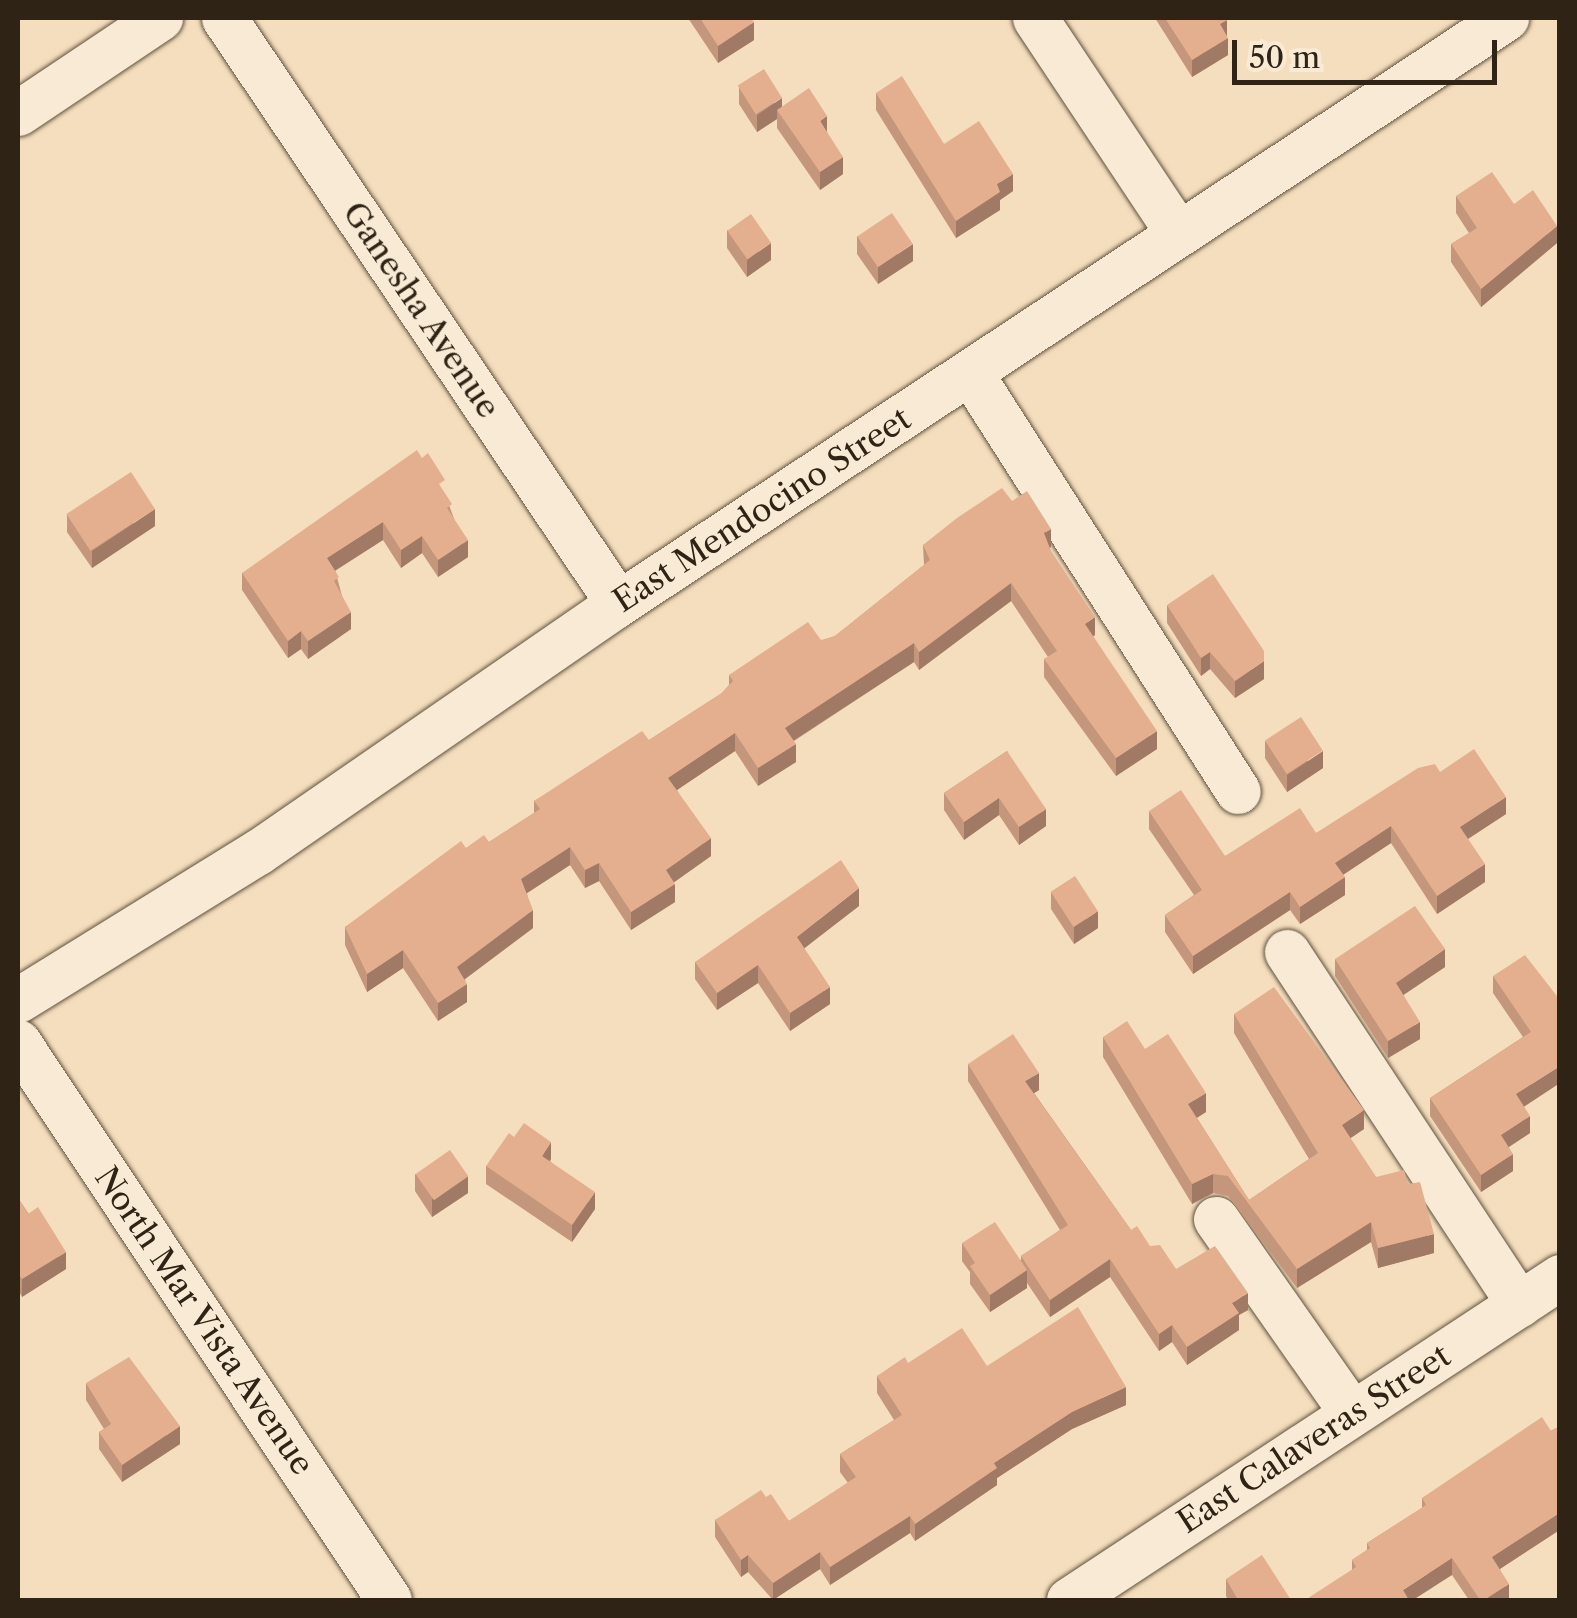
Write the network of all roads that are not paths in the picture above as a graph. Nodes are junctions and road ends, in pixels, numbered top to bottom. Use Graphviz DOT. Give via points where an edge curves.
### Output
graph roads {
  1 [pos="160,18"];
  2 [pos="224,18"];
  3 [pos="1036,18"];
  4 [pos="1506,18"];
  5 [pos="18,113"];
  6 [pos="1177,232"];
  7 [pos="972,374"];
  8 [pos="618,603"];
  9 [pos="1238,791"];
  10 [pos="1288,952"];
  11 [pos="18,1000"];
  12 [pos="18,1042"];
  13 [pos="1216,1220"];
  14 [pos="1560,1277"];
  15 [pos="1519,1304"];
  16 [pos="1352,1414"];
  17 [pos="389,1600"];
  18 [pos="1069,1600"];
  1 -- 5 [label="street"];
  2 -- 8 [label="street, Ganesha Avenue"];
  3 -- 6 [label="street"];
  4 -- 6 [label="street, East Mendocino Street"];
  6 -- 7 [label="street, East Mendocino Street"];
  7 -- 8 [label="street, East Mendocino Street"];
  7 -- 9 [label="street"];
  8 -- 11 [label="street, East Mendocino Street" via="258,852"];
  10 -- 15 [label="street"];
  12 -- 17 [label="street, North Mar Vista Avenue"];
  13 -- 16 [label="street"];
  14 -- 15 [label="street, East Calaveras Street"];
  15 -- 16 [label="street, East Calaveras Street"];
  16 -- 18 [label="street, East Calaveras Street"];
}
